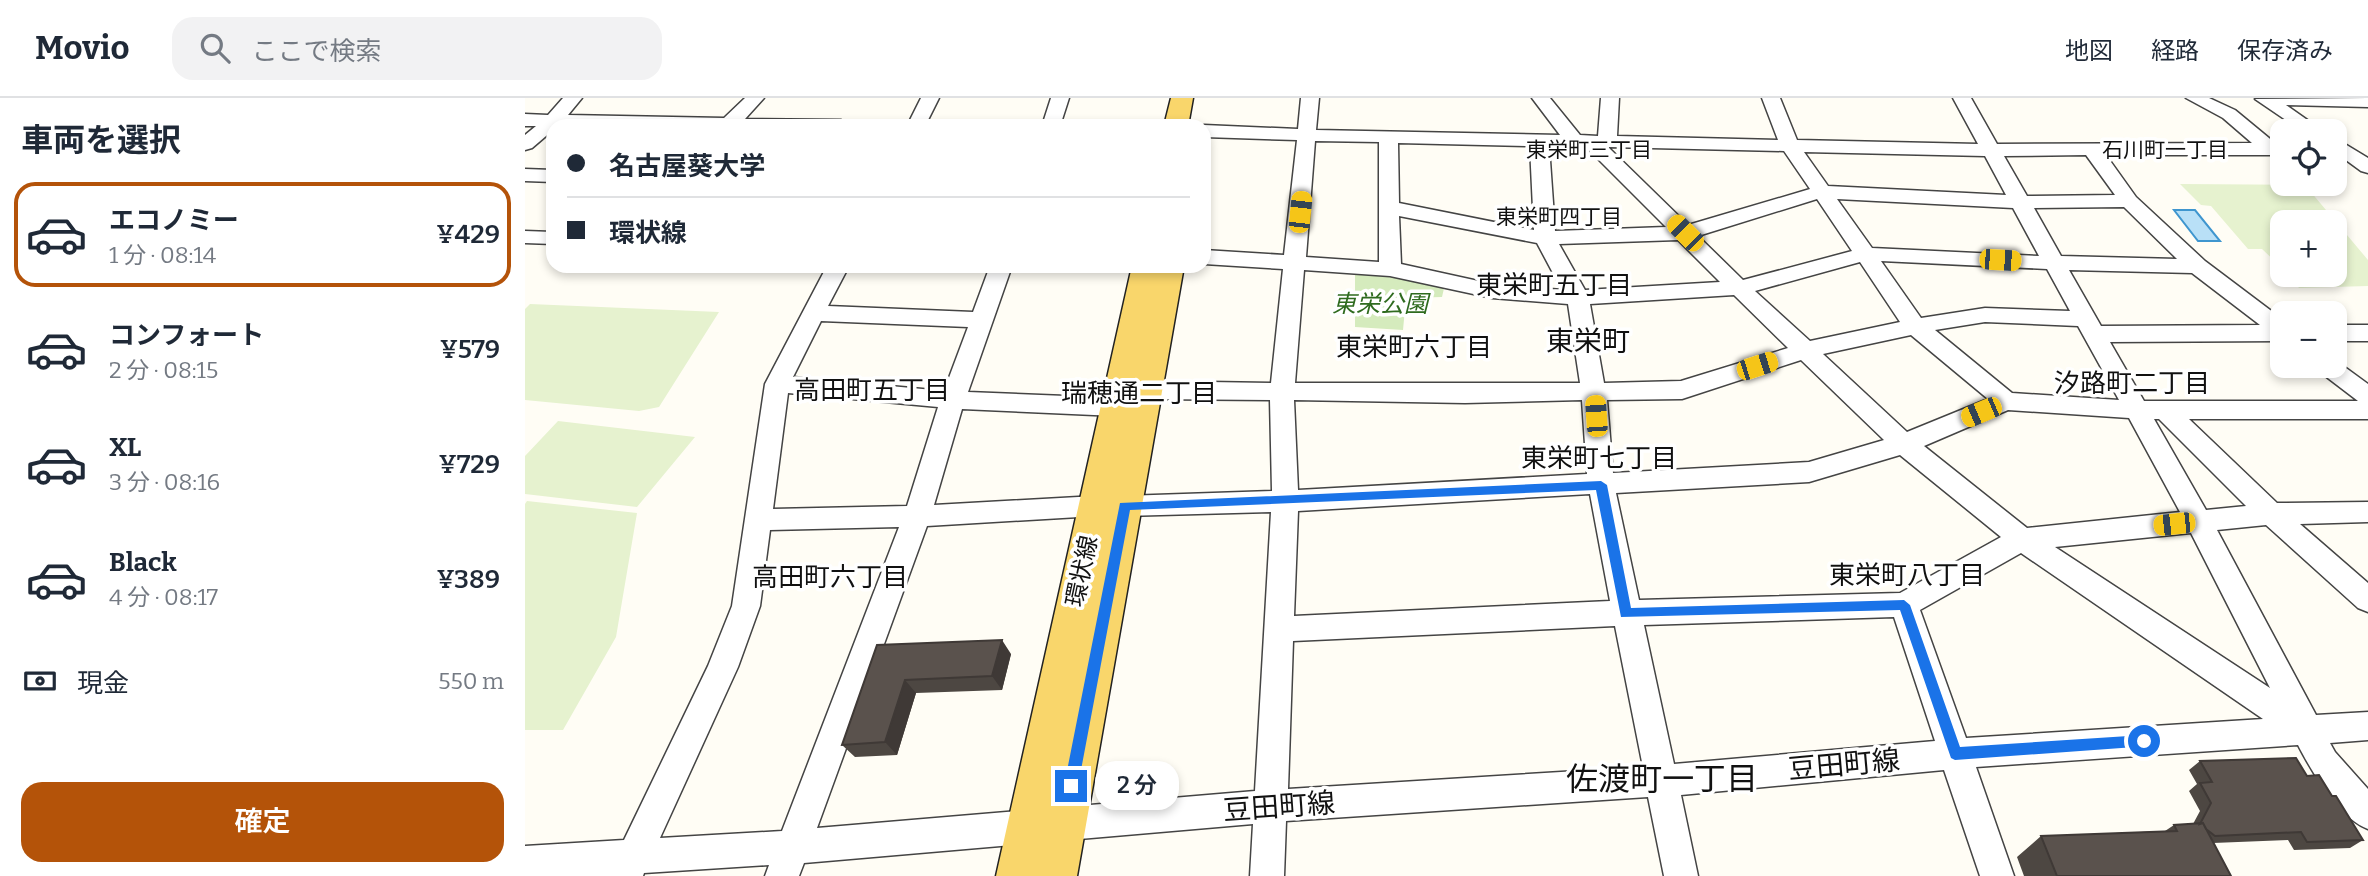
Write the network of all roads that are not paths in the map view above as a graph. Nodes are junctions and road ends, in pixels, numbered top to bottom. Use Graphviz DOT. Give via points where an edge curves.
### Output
graph roads {
  1 [pos="573,98"];
  2 [pos="755,98"];
  3 [pos="930,98"];
  4 [pos="1060,98"];
  5 [pos="1181,98"];
  6 [pos="1202,98"];
  7 [pos="1310,98"];
  8 [pos="1541,98"];
  9 [pos="1610,98"];
  10 [pos="1771,98"];
  11 [pos="1962,98"];
  12 [pos="2195,98"];
  13 [pos="2263,99"];
  14 [pos="2368,102"];
  15 [pos="555,119"];
  16 [pos="734,119"];
  17 [pos="920,119"];
  18 [pos="1053,119"];
  19 [pos="1177,119"];
  20 [pos="1198,119"];
  21 [pos="2295,119"];
  22 [pos="525,120"];
  23 [pos="546,122"];
  24 [pos="546,127"];
  25 [pos="1211,131"];
  26 [pos="1308,135"];
  27 [pos="1388,136"];
  28 [pos="1539,140"];
  29 [pos="1590,140"];
  30 [pos="525,144"];
  31 [pos="1789,144"];
  32 [pos="2270,145"];
  33 [pos="2347,147"];
  34 [pos="2368,148"];
  35 [pos="2270,149"];
  36 [pos="1992,150"];
  37 [pos="2092,150"];
  38 [pos="2347,154"];
  39 [pos="2368,167"];
  40 [pos="525,175"];
  41 [pos="546,176"];
  42 [pos="1821,192"];
  43 [pos="2129,201"];
  44 [pos="2020,202"];
  45 [pos="1387,207"];
  46 [pos="1685,233"];
  47 [pos="525,237"];
  48 [pos="546,238"];
  49 [pos="1545,238"];
  50 [pos="1865,254"];
  51 [pos="1211,257"];
  52 [pos="1295,263"];
  53 [pos="2054,263"];
  54 [pos="2197,266"];
  55 [pos="1390,269"];
  56 [pos="835,273"];
  57 [pos="999,273"];
  58 [pos="1145,273"];
  59 [pos="1169,273"];
  60 [pos="1739,288"];
  61 [pos="1578,298"];
  62 [pos="815,313"];
  63 [pos="982,320"];
  64 [pos="2270,323"];
  65 [pos="1915,326"];
  66 [pos="2089,326"];
  67 [pos="2270,332"];
  68 [pos="2347,333"];
  69 [pos="2368,333"];
  70 [pos="1807,351"];
  71 [pos="2344,378"];
  72 [pos="777,384"];
  73 [pos="1147,390"];
  74 [pos="1282,393"];
  75 [pos="1594,394"];
  76 [pos="2368,396"];
  77 [pos="953,400"];
  78 [pos="2006,401"];
  79 [pos="1116,407"];
  80 [pos="2134,410"];
  81 [pos="2165,410"];
  82 [pos="2368,410"];
  83 [pos="1904,444"];
  84 [pos="1601,485"];
  85 [pos="1285,501"];
  86 [pos="1110,506"];
  87 [pos="2368,512"];
  88 [pos="2271,514"];
  89 [pos="917,516"];
  90 [pos="757,520"];
  91 [pos="2199,522"];
  92 [pos="2022,540"];
  93 [pos="2367,599"];
  94 [pos="1904,605"];
  95 [pos="1626,613"];
  96 [pos="1280,629"];
  97 [pos="2368,726"];
  98 [pos="2306,730"];
  99 [pos="1955,754"];
  100 [pos="1660,781"];
  101 [pos="1271,806"];
  102 [pos="2368,813"];
  103 [pos="1046,825"];
  104 [pos="787,862"];
  105 [pos="525,863"];
  106 [pos="631,865"];
  107 [pos="1018,876"];
  108 [pos="1055,876"];
  109 [pos="1267,876"];
  110 [pos="1681,876"];
  111 [pos="1997,876"];
  1 -- 15 [label="street"];
  2 -- 16 [label="street"];
  3 -- 17 [label="street"];
  4 -- 18 [label="street"];
  5 -- 19 [label="main road"];
  6 -- 20 [label="main road"];
  7 -- 26 [label="street"];
  8 -- 29 [label="street"];
  9 -- 29 [label="street"];
  10 -- 31 [label="street"];
  11 -- 36 [label="street"];
  12 -- 32 [label="street" via="2229,114"];
  13 -- 14 [label="street"];
  13 -- 21 [label="street"];
  22 -- 23 [label="street"];
  24 -- 30 [label="street"];
  25 -- 26 [label="street"];
  26 -- 27 [label="street"];
  26 -- 52 [label="street"];
  27 -- 28 [label="street"];
  27 -- 45 [label="street"];
  28 -- 29 [label="street"];
  28 -- 49 [label="street"];
  29 -- 31 [label="street"];
  29 -- 46 [label="street"];
  31 -- 36 [label="street"];
  31 -- 42 [label="street"];
  33 -- 34 [label="street"];
  35 -- 37 [label="street"];
  36 -- 37 [label="street"];
  36 -- 44 [label="street"];
  37 -- 43 [label="street"];
  38 -- 39 [label="street"];
  40 -- 41 [label="street"];
  42 -- 44 [label="street"];
  42 -- 46 [label="street"];
  42 -- 50 [label="street"];
  43 -- 44 [label="street"];
  43 -- 54 [label="street"];
  44 -- 53 [label="street"];
  45 -- 49 [label="street"];
  45 -- 55 [label="street"];
  46 -- 49 [label="street"];
  46 -- 60 [label="street"];
  47 -- 48 [label="street"];
  49 -- 61 [label="street"];
  50 -- 53 [label="street"];
  50 -- 60 [label="street"];
  50 -- 65 [label="street"];
  51 -- 52 [label="street"];
  52 -- 55 [label="street"];
  52 -- 74 [label="street"];
  53 -- 54 [label="street"];
  53 -- 66 [label="street"];
  54 -- 64 [label="street"];
  55 -- 61 [label="street" via="1492,291"];
  56 -- 62 [label="street"];
  57 -- 63 [label="street"];
  58 -- 79 [label="main road, 環状線"];
  59 -- 73 [label="main road, 環状線"];
  60 -- 61 [label="street"];
  60 -- 70 [label="street"];
  61 -- 75 [label="street"];
  62 -- 63 [label="street"];
  62 -- 72 [label="street"];
  63 -- 77 [label="street"];
  65 -- 66 [label="street" via="1985,314"];
  65 -- 70 [label="street"];
  65 -- 78 [label="street"];
  66 -- 67 [label="street"];
  66 -- 80 [label="street"];
  68 -- 69 [label="street"];
  70 -- 75 [label="street" via="1682,390"];
  70 -- 83 [label="street"];
  71 -- 76 [label="street"];
  72 -- 77 [label="street"];
  72 -- 90 [label="street"];
  73 -- 74 [label="street"];
  73 -- 86 [label="main road, 環状線"];
  74 -- 75 [label="street"];
  74 -- 85 [label="street"];
  75 -- 84 [label="street"];
  77 -- 79 [label="street"];
  77 -- 89 [label="street"];
  78 -- 80 [label="street"];
  78 -- 83 [label="street"];
  79 -- 86 [label="main road, 環状線"];
  80 -- 81 [label="street"];
  80 -- 91 [label="street"];
  81 -- 82 [label="street"];
  81 -- 88 [label="street"];
  83 -- 84 [label="street" via="1809,472"];
  83 -- 92 [label="street"];
  84 -- 85 [label="street"];
  84 -- 95 [label="street"];
  85 -- 86 [label="street"];
  85 -- 96 [label="street"];
  86 -- 89 [label="street"];
  86 -- 103 [label="main road, 環状線"];
  87 -- 88 [label="street"];
  88 -- 91 [label="street"];
  88 -- 93 [label="street"];
  89 -- 90 [label="street"];
  89 -- 104 [label="street"];
  90 -- 106 [label="street" via="746,606 723,667"];
  91 -- 92 [label="street"];
  91 -- 98 [label="street"];
  92 -- 94 [label="street"];
  92 -- 98 [label="street"];
  94 -- 95 [label="street"];
  94 -- 99 [label="street"];
  95 -- 96 [label="street"];
  95 -- 100 [label="street"];
  96 -- 101 [label="street"];
  97 -- 98 [label="street, 豆田町線"];
  98 -- 99 [label="street, 豆田町線"];
  98 -- 102 [label="street" via="2324,763"];
  99 -- 100 [label="street, 豆田町線"];
  99 -- 111 [label="street"];
  100 -- 101 [label="street, 豆田町線"];
  100 -- 110 [label="street"];
  101 -- 103 [label="street, 豆田町線"];
  101 -- 109 [label="street"];
  103 -- 104 [label="street, 豆田町線"];
  103 -- 107 [label="main road, 環状線"];
  103 -- 108 [label="main road, 環状線"];
  104 -- 106 [label="street, 豆田町線"];
  105 -- 106 [label="street, 豆田町線"];
}
